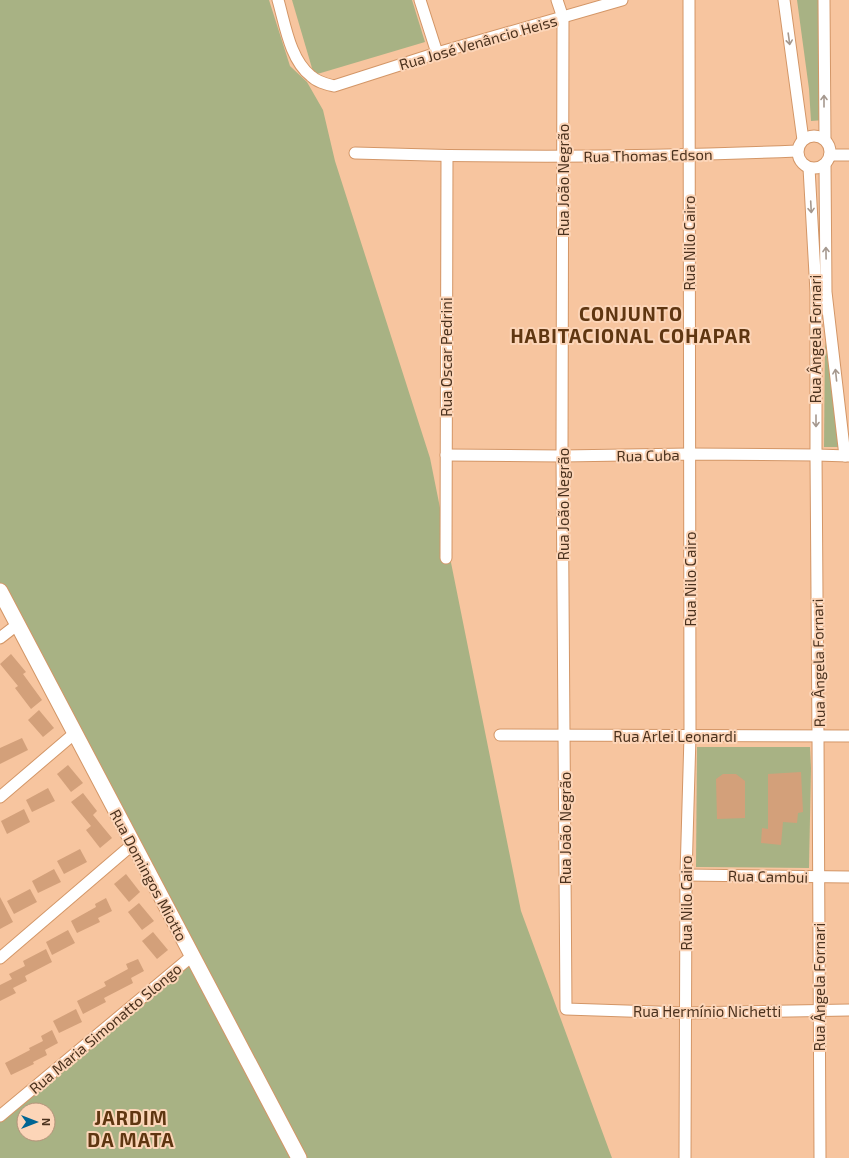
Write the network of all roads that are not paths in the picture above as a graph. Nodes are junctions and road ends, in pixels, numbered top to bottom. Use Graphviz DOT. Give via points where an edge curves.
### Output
graph roads {
  1 [pos="278,0"];
  2 [pos="420,0"];
  3 [pos="557,0"];
  4 [pos="622,0"];
  5 [pos="689,0"];
  6 [pos="784,0"];
  7 [pos="824,0"];
  8 [pos="563,18"];
  9 [pos="437,53"];
  10 [pos="803,140"];
  11 [pos="825,140"];
  12 [pos="797,152"];
  13 [pos="355,153"];
  14 [pos="849,155"];
  15 [pos="447,156"];
  16 [pos="563,156"];
  17 [pos="689,156"];
  18 [pos="827,160"];
  19 [pos="809,168"];
  20 [pos="821,292"];
  21 [pos="689,454"];
  22 [pos="816,455"];
  23 [pos="446,456"];
  24 [pos="562,456"];
  25 [pos="847,456"];
  26 [pos="446,558"];
  27 [pos="0,591"];
  28 [pos="18,624"];
  29 [pos="0,638"];
  30 [pos="75,733"];
  31 [pos="500,735"];
  32 [pos="564,735"];
  33 [pos="690,736"];
  34 [pos="818,736"];
  35 [pos="849,736"];
  36 [pos="0,797"];
  37 [pos="133,844"];
  38 [pos="686,875"];
  39 [pos="819,876"];
  40 [pos="849,877"];
  41 [pos="192,956"];
  42 [pos="0,958"];
  43 [pos="566,1009"];
  44 [pos="819,1010"];
  45 [pos="849,1010"];
  46 [pos="686,1013"];
  47 [pos="0,1116"];
  48 [pos="299,1158"];
  49 [pos="685,1158"];
  50 [pos="820,1158"];
  1 -- 9 [label="street, Rua José Venâncio Heiss" via="295,58 311,76 324,83 334,86"];
  2 -- 9 [label="street"];
  3 -- 8 [label="street, Rua João Negrão"];
  4 -- 8 [label="street, Rua José Venâncio Heiss"];
  5 -- 17 [label="street, Rua Nilo Cairo"];
  6 -- 10 [label="street, one-way"];
  11 -- 7 [label="street, one-way"];
  8 -- 9 [label="street, Rua José Venâncio Heiss"];
  8 -- 16 [label="street, Rua João Negrão"];
  10 -- 11 [label="street" via="816,136"];
  10 -- 12 [label="street"];
  11 -- 18 [label="street" via="830,149"];
  12 -- 17 [label="street, Rua Thomas Edson"];
  12 -- 19 [label="street" via="800,162"];
  13 -- 15 [label="street, Rua Thomas Edson"];
  14 -- 18 [label="street"];
  15 -- 16 [label="street, Rua Thomas Edson"];
  15 -- 23 [label="street, Rua Oscar Pedrini"];
  16 -- 17 [label="street, Rua Thomas Edson"];
  16 -- 24 [label="street, Rua João Negrão"];
  17 -- 21 [label="street, Rua Nilo Cairo"];
  18 -- 19 [label="street" via="814,168"];
  20 -- 18 [label="street, Rua Ângela Fornari, one-way"];
  19 -- 20 [label="street, Rua Ângela Fornari, one-way"];
  20 -- 22 [label="street, Rua Ângela Fornari, one-way"];
  25 -- 20 [label="street, Rua Ângela Fornari, one-way"];
  21 -- 22 [label="street, Rua Cuba"];
  21 -- 24 [label="street, Rua Cuba"];
  21 -- 33 [label="street, Rua Nilo Cairo"];
  22 -- 25 [label="street, Rua Cuba"];
  22 -- 34 [label="street, Rua Ângela Fornari"];
  23 -- 24 [label="street, Rua Cuba"];
  23 -- 26 [label="street, Rua Oscar Pedrini"];
  24 -- 32 [label="street, Rua João Negrão"];
  27 -- 28 [label="street, Rua Domingos Miotto"];
  28 -- 29 [label="street"];
  28 -- 30 [label="street, Rua Domingos Miotto"];
  30 -- 36 [label="street"];
  30 -- 37 [label="street, Rua Domingos Miotto"];
  31 -- 32 [label="street, Rua Arlei Leonardi"];
  32 -- 33 [label="street, Rua Arlei Leonardi"];
  32 -- 43 [label="street, Rua João Negrão"];
  33 -- 34 [label="street, Rua Arlei Leonardi"];
  33 -- 38 [label="street, Rua Nilo Cairo"];
  34 -- 35 [label="street, Rua Arlei Leonardi"];
  34 -- 39 [label="street, Rua Ângela Fornari"];
  37 -- 41 [label="street, Rua Domingos Miotto"];
  37 -- 42 [label="street"];
  38 -- 39 [label="street, Rua Cambui"];
  38 -- 46 [label="street, Rua Nilo Cairo"];
  39 -- 40 [label="street, Rua Cambui"];
  39 -- 44 [label="street, Rua Ângela Fornari"];
  41 -- 47 [label="street, Rua Maria Simonatto Slongo"];
  41 -- 48 [label="street, Rua Domingos Miotto"];
  43 -- 46 [label="street, Rua Hermínio Nichetti"];
  44 -- 45 [label="street, Rua Hermínio Nichetti"];
  44 -- 46 [label="street, Rua Hermínio Nichetti"];
  44 -- 50 [label="street, Rua Ângela Fornari"];
  46 -- 49 [label="street, Rua Nilo Cairo"];
}
